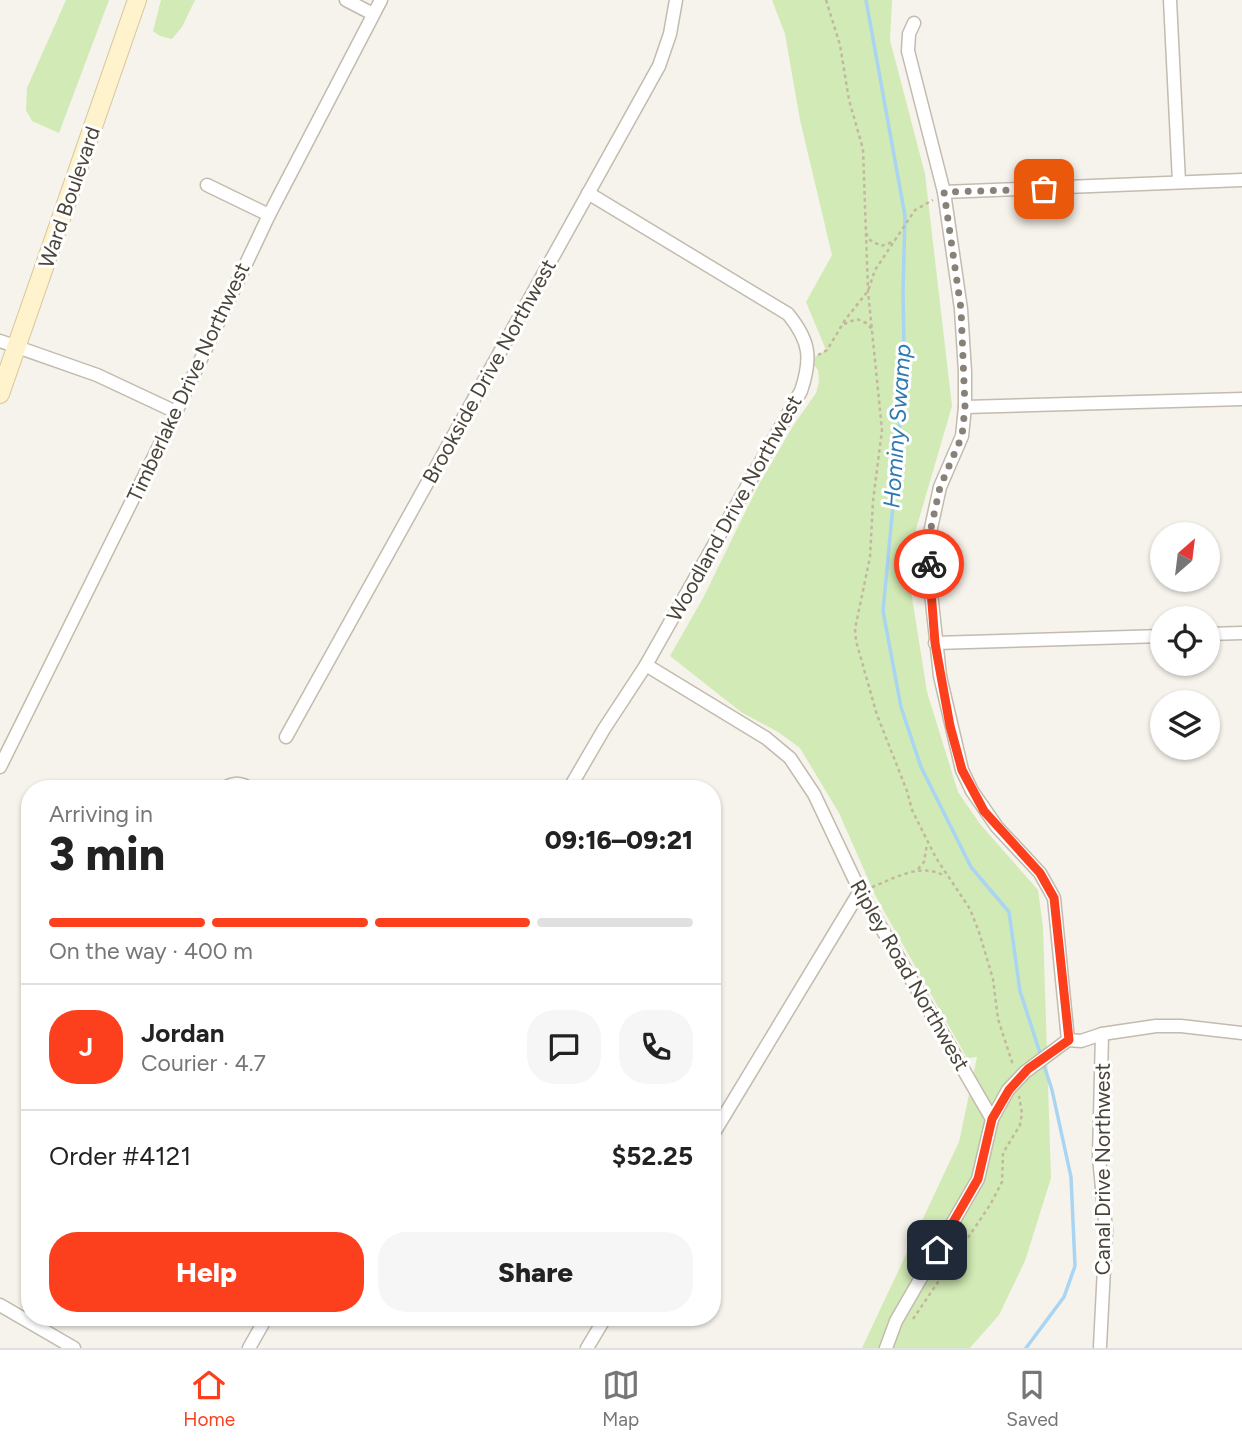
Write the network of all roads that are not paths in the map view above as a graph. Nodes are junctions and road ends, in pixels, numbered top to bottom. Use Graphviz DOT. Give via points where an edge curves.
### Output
graph roads {
  1 [pos="137,0"];
  2 [pos="346,0"];
  3 [pos="381,0"];
  4 [pos="676,0"];
  5 [pos="1170,0"];
  6 [pos="373,14"];
  7 [pos="914,23"];
  8 [pos="1242,180"];
  9 [pos="1179,183"];
  10 [pos="207,185"];
  11 [pos="944,192"];
  12 [pos="588,193"];
  13 [pos="269,215"];
  14 [pos="8,345"];
  15 [pos="0,394"];
  16 [pos="1242,399"];
  17 [pos="965,407"];
  18 [pos="176,412"];
  19 [pos="1242,633"];
  20 [pos="1220,634"];
  21 [pos="1150,636"];
  22 [pos="935,643"];
  23 [pos="646,665"];
  24 [pos="286,737"];
  25 [pos="0,767"];
  26 [pos="574,780"];
  27 [pos="860,891"];
  28 [pos="1242,1033"];
  29 [pos="1102,1034"];
  30 [pos="1069,1040"];
  31 [pos="992,1119"];
  32 [pos="721,1121"];
  33 [pos="0,1305"];
  34 [pos="21,1317"];
  35 [pos="36,1326"];
  36 [pos="261,1326"];
  37 [pos="600,1326"];
  38 [pos="1100,1346"];
  39 [pos="74,1348"];
  40 [pos="248,1348"];
  41 [pos="587,1348"];
  42 [pos="887,1348"];
  1 -- 14 [label="main road, Ward Boulevard"];
  2 -- 6 [label="street"];
  3 -- 6 [label="street, Timberlake Drive Northwest"];
  4 -- 12 [label="street, Brookside Drive Northwest" via="659,66"];
  5 -- 9 [label="street"];
  6 -- 13 [label="street, Timberlake Drive Northwest"];
  7 -- 11 [label="street, Canal Drive Northwest" via="908,51"];
  8 -- 9 [label="street"];
  9 -- 11 [label="street"];
  10 -- 13 [label="street"];
  11 -- 17 [label="street, Canal Drive Northwest" via="961,309"];
  12 -- 23 [label="street, Woodland Drive Northwest" via="788,313 803,336 810,360 801,391"];
  12 -- 24 [label="street, Brookside Drive Northwest"];
  13 -- 18 [label="street, Timberlake Drive Northwest"];
  14 -- 15 [label="main road, Ward Boulevard"];
  14 -- 18 [label="street" via="97,375"];
  16 -- 17 [label="street"];
  17 -- 22 [label="street, Canal Drive Northwest" via="962,436 940,487 931,528 929,574"];
  18 -- 25 [label="street, Timberlake Drive Northwest"];
  19 -- 20 [label="street"];
  21 -- 22 [label="street"];
  22 -- 30 [label="street, Canal Drive Northwest" via="962,770 997,827 1040,873 1054,898"];
  23 -- 26 [label="street, Woodland Drive Northwest"];
  23 -- 27 [label="street, Ripley Road Northwest" via="766,737 790,758 814,794"];
  27 -- 31 [label="street, Ripley Road Northwest"];
  27 -- 32 [label="street"];
  28 -- 29 [label="street" via="1156,1026"];
  29 -- 30 [label="street"];
  29 -- 38 [label="street, Canal Drive Northwest" via="1099,1157 1106,1230"];
  30 -- 31 [label="street" via="1016,1082"];
  31 -- 42 [label="street" via="978,1179 896,1321"];
  33 -- 34 [label="street"];
  35 -- 39 [label="street"];
  36 -- 40 [label="street"];
  37 -- 41 [label="street"];
}
